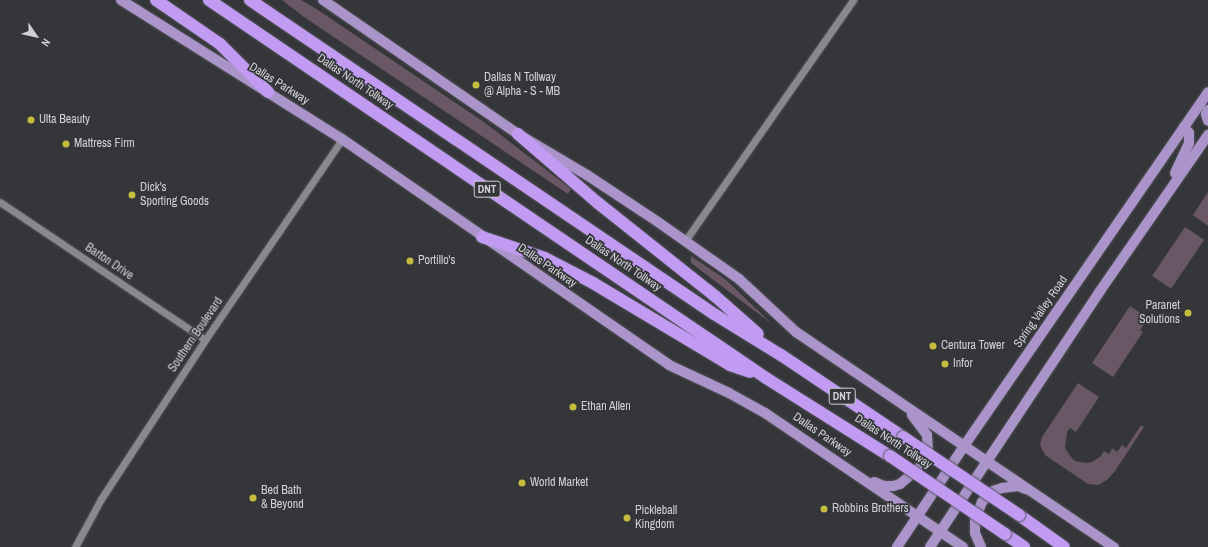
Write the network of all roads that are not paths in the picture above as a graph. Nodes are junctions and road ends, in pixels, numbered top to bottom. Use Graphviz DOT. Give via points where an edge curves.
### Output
graph roads {
  1 [pos="120,0"];
  2 [pos="156,0"];
  3 [pos="208,0"];
  4 [pos="250,0"];
  5 [pos="323,0"];
  6 [pos="853,0"];
  7 [pos="268,92"];
  8 [pos="1208,92"];
  9 [pos="1208,110"];
  10 [pos="1208,121"];
  11 [pos="1184,127"];
  12 [pos="518,134"];
  13 [pos="1208,135"];
  14 [pos="342,139"];
  15 [pos="1164,196"];
  16 [pos="0,202"];
  17 [pos="482,237"];
  18 [pos="685,241"];
  19 [pos="205,340"];
  20 [pos="781,355"];
  21 [pos="766,378"];
  22 [pos="901,403"];
  23 [pos="964,446"];
  24 [pos="986,461"];
  25 [pos="855,473"];
  26 [pos="1030,490"];
  27 [pos="918,517"];
  28 [pos="941,532"];
  29 [pos="75,547"];
  30 [pos="896,547"];
  31 [pos="930,547"];
  32 [pos="963,547"];
  33 [pos="982,547"];
  34 [pos="1024,547"];
  35 [pos="1064,547"];
  36 [pos="1114,547"];
  1 -- 7 [label="main road, Dallas Parkway"];
  2 -- 7 [label="highway" via="220,44"];
  3 -- 21 [label="highway, Dallas North Tollway / DNT"];
  4 -- 20 [label="highway, Dallas North Tollway / DNT" via="714,314"];
  5 -- 12 [label="main road"];
  6 -- 18 [label="street"];
  7 -- 14 [label="main road, Dallas Parkway"];
  8 -- 11 [label="main road, Spring Valley Road"];
  9 -- 10 [label="main road"];
  11 -- 15 [label="main road" via="1189,133 1189,143"];
  11 -- 23 [label="main road, Spring Valley Road"];
  12 -- 18 [label="main road" via="587,175"];
  12 -- 20 [label="highway" via="598,203 715,296"];
  13 -- 15 [label="main road"];
  14 -- 17 [label="main road, Dallas Parkway"];
  14 -- 19 [label="street, Southern Boulevard"];
  15 -- 24 [label="main road"];
  16 -- 19 [label="street, Barton Drive"];
  17 -- 21 [label="highway" via="545,258 593,283 730,365"];
  17 -- 25 [label="main road, Dallas Parkway" via="668,365 759,410"];
  18 -- 22 [label="main road" via="739,279 796,332"];
  19 -- 29 [label="street, Southern Boulevard" via="101,499"];
  20 -- 35 [label="highway, Dallas North Tollway / DNT, bridge"];
  21 -- 34 [label="highway, Dallas North Tollway / DNT, bridge" via="890,456"];
  22 -- 23 [label="main road"];
  22 -- 25 [label="main road" via="927,436 928,450 918,469 908,479 893,486 884,486"];
  23 -- 24 [label="main road"];
  23 -- 27 [label="main road, Spring Valley Road"];
  24 -- 26 [label="main road"];
  24 -- 28 [label="main road"];
  25 -- 27 [label="main road, Dallas Parkway"];
  26 -- 33 [label="main road" via="1018,486 1002,488 982,502 975,520 975,533"];
  26 -- 36 [label="main road"];
  27 -- 28 [label="main road, Dallas Parkway"];
  27 -- 30 [label="main road, Spring Valley Road"];
  28 -- 31 [label="main road"];
  28 -- 32 [label="main road, Dallas Parkway"];
}
